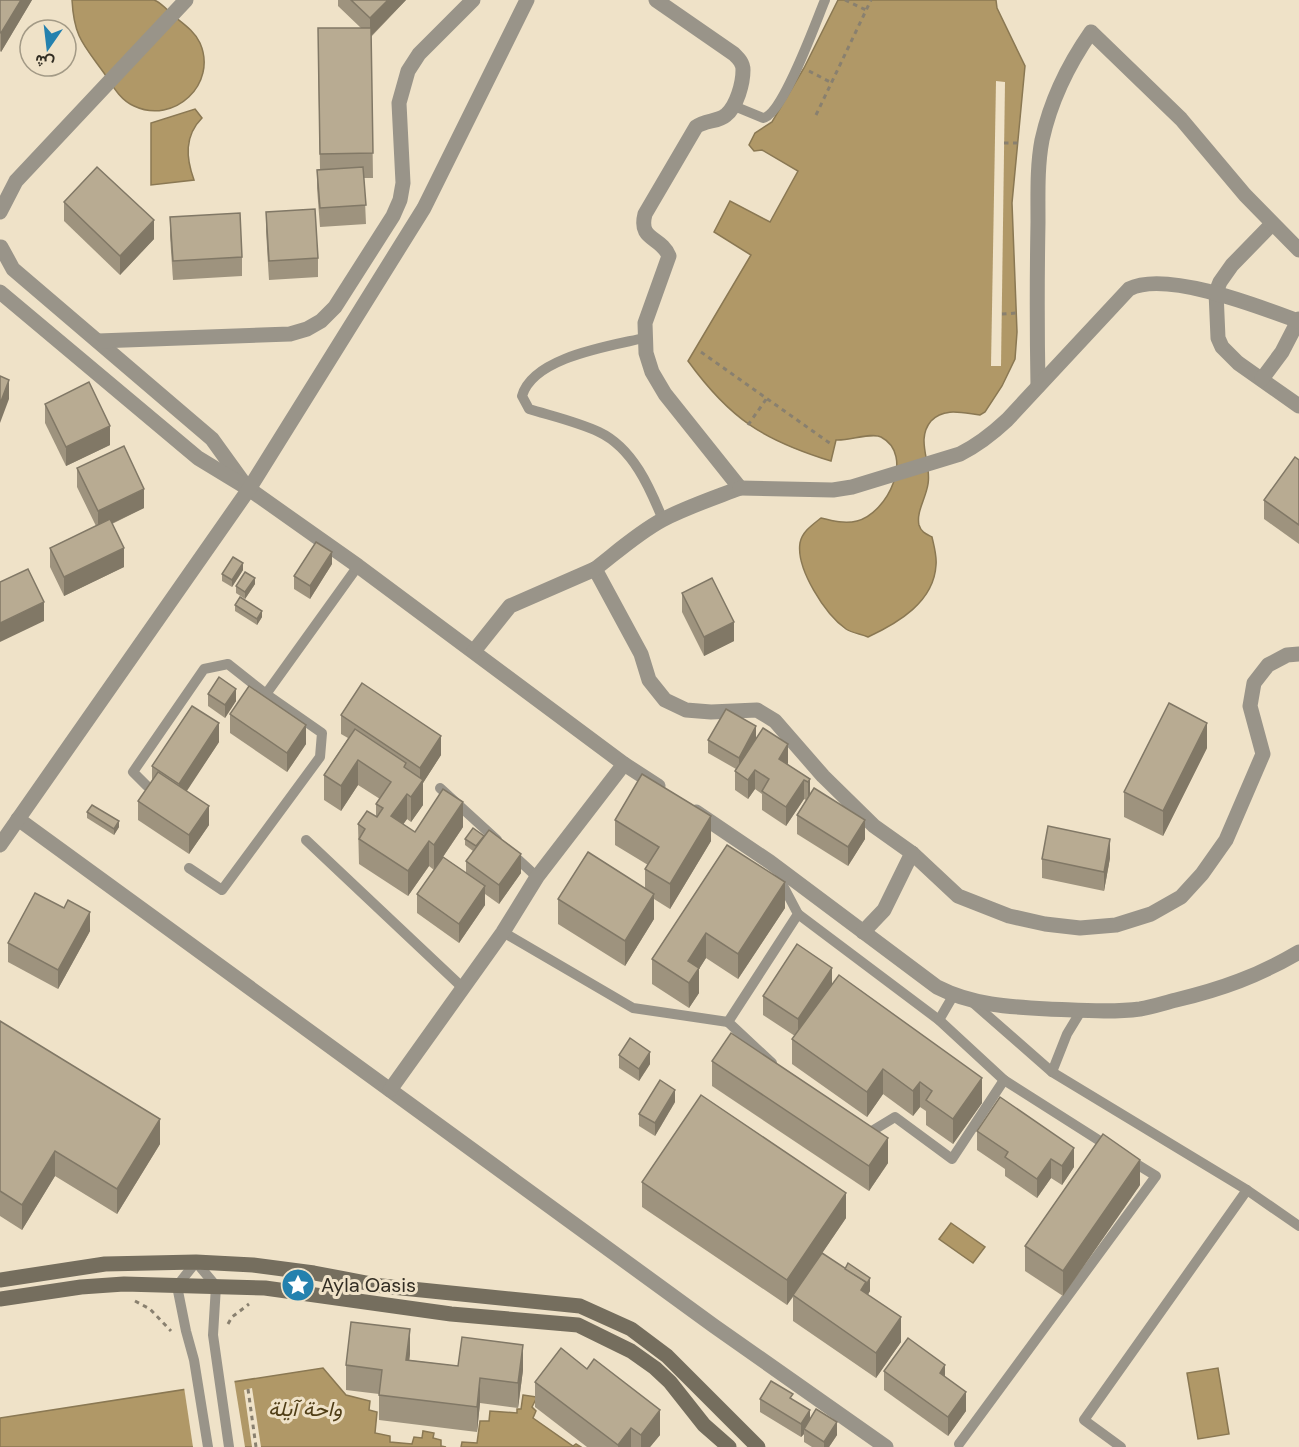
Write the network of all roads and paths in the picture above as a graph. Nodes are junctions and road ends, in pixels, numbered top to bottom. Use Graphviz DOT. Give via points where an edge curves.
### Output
graph roads {
  1 [pos="473,0"];
  2 [pos="527,0"];
  3 [pos="656,0"];
  4 [pos="825,0"];
  5 [pos="845,0"];
  6 [pos="871,0"];
  7 [pos="183,4"];
  8 [pos="866,10"];
  9 [pos="804,69"];
  10 [pos="832,83"];
  11 [pos="734,106"];
  12 [pos="816,115"];
  13 [pos="1005,143"];
  14 [pos="1018,143"];
  15 [pos="0,212"];
  16 [pos="1272,224"];
  17 [pos="0,250"];
  18 [pos="1299,250"];
  19 [pos="0,292"];
  20 [pos="1216,292"];
  21 [pos="1017,313"];
  22 [pos="1002,314"];
  23 [pos="1299,320"];
  24 [pos="644,338"];
  25 [pos="98,341"];
  26 [pos="701,352"];
  27 [pos="1262,379"];
  28 [pos="1038,386"];
  29 [pos="767,398"];
  30 [pos="1299,406"];
  31 [pos="748,425"];
  32 [pos="831,444"];
  33 [pos="740,488"];
  34 [pos="249,489"];
  35 [pos="663,520"];
  36 [pos="358,566"];
  37 [pos="595,569"];
  38 [pos="474,651"];
  39 [pos="1299,654"];
  40 [pos="266,694"];
  41 [pos="624,764"];
  42 [pos="147,786"];
  43 [pos="440,788"];
  44 [pos="18,819"];
  45 [pos="306,840"];
  46 [pos="0,845"];
  47 [pos="912,853"];
  48 [pos="770,862"];
  49 [pos="189,868"];
  50 [pos="537,877"];
  51 [pos="798,914"];
  52 [pos="503,932"];
  53 [pos="862,932"];
  54 [pos="1299,952"];
  55 [pos="463,988"];
  56 [pos="953,996"];
  57 [pos="970,1000"];
  58 [pos="1081,1011"];
  59 [pos="939,1020"];
  60 [pos="728,1022"];
  61 [pos="777,1068"];
  62 [pos="1052,1072"];
  63 [pos="1005,1080"];
  64 [pos="390,1090"];
  65 [pos="858,1128"];
  66 [pos="1247,1190"];
  67 [pos="1299,1226"];
  68 [pos="196,1262"];
  69 [pos="314,1273"];
  70 [pos="0,1280"];
  71 [pos="177,1286"];
  72 [pos="216,1287"];
  73 [pos="310,1294"];
  74 [pos="0,1299"];
  75 [pos="128,1299"];
  76 [pos="255,1300"];
  77 [pos="226,1328"];
  78 [pos="176,1339"];
  79 [pos="248,1389"];
  80 [pos="959,1444"];
  81 [pos="208,1447"];
  82 [pos="229,1447"];
  83 [pos="256,1447"];
  84 [pos="729,1447"];
  85 [pos="758,1447"];
  86 [pos="886,1447"];
  87 [pos="1120,1447"];
  1 -- 25 [label="street" via="419,54 408,71 399,103 403,183 400,200 335,306 321,321 290,334"];
  2 -- 34 [label="street" via="424,208"];
  3 -- 11 [label="street" via="741,62 743,70"];
  4 -- 11 [label="lane" via="773,113 763,118"];
  5 -- 8 [label="path"];
  6 -- 8 [label="path"];
  7 -- 15 [label="street" via="16,181"];
  8 -- 10 [label="path"];
  9 -- 10 [label="path"];
  10 -- 12 [label="path"];
  11 -- 24 [label="street" via="726,114 696,127 645,214 645,232 669,256 645,323"];
  13 -- 14 [label="path"];
  16 -- 18 [label="street"];
  16 -- 20 [label="street" via="1226,272"];
  16 -- 28 [label="street" via="1180,120 1090,32 1069,64 1053,104 1039,161"];
  17 -- 25 [label="street" via="13,269"];
  19 -- 34 [label="street" via="198,458"];
  20 -- 23 [label="street"];
  20 -- 27 [label="street" via="1218,338 1222,347"];
  20 -- 28 [label="street" via="1154,284 1129,289"];
  21 -- 22 [label="path"];
  23 -- 27 [label="street"];
  24 -- 33 [label="street" via="652,372 665,394"];
  24 -- 35 [label="lane" via="582,352 555,364 529,381 522,396 529,409 601,432 623,450 640,470"];
  25 -- 34 [label="street" via="212,439"];
  26 -- 29 [label="path"];
  27 -- 30 [label="street"];
  28 -- 33 [label="street" via="987,439 960,454 833,490"];
  29 -- 31 [label="path"];
  29 -- 32 [label="path"];
  33 -- 35 [label="street"];
  34 -- 36 [label="street"];
  34 -- 44 [label="street"];
  35 -- 37 [label="street"];
  36 -- 38 [label="street"];
  36 -- 40 [label="lane"];
  37 -- 38 [label="street" via="510,606"];
  37 -- 47 [label="street" via="641,654 649,680 665,700 686,710 757,710 775,721 874,826"];
  38 -- 41 [label="street"];
  39 -- 47 [label="street" via="1287,655 1268,665 1254,684 1250,706 1263,754 1226,840 1181,897 1151,914 1116,925 1080,928 1009,916 958,896"];
  40 -- 42 [label="lane" via="228,664 204,669 133,772"];
  40 -- 49 [label="lane" via="322,733 320,757 222,890"];
  41 -- 48 [label="street"];
  41 -- 50 [label="street"];
  43 -- 50 [label="lane"];
  44 -- 46 [label="street"];
  44 -- 64 [label="street"];
  45 -- 55 [label="lane"];
  47 -- 53 [label="street" via="884,910"];
  48 -- 51 [label="lane"];
  48 -- 53 [label="street"];
  50 -- 52 [label="street"];
  51 -- 59 [label="lane"];
  51 -- 60 [label="lane"];
  52 -- 55 [label="street"];
  52 -- 60 [label="lane" via="633,1008"];
  53 -- 56 [label="street"];
  54 -- 58 [label="street" via="1271,969 1222,989 1139,1009"];
  55 -- 64 [label="street"];
  56 -- 57 [label="street"];
  56 -- 59 [label="lane"];
  57 -- 58 [label="street" via="1011,1008"];
  57 -- 62 [label="lane"];
  58 -- 62 [label="lane"];
  59 -- 63 [label="lane"];
  60 -- 61 [label="lane"];
  62 -- 66 [label="lane"];
  63 -- 65 [label="lane" via="952,1159 895,1117 867,1134"];
  63 -- 80 [label="lane" via="1156,1176"];
  64 -- 86 [label="street"];
  66 -- 67 [label="lane"];
  66 -- 87 [label="lane" via="1084,1420"];
  68 -- 69 [label="street"];
  68 -- 70 [label="street" via="105,1264"];
  68 -- 71 [label="lane"];
  68 -- 72 [label="lane"];
  69 -- 73 [label="street"];
  69 -- 85 [label="street" via="436,1293 580,1306 631,1329 667,1356"];
  71 -- 72 [label="street"];
  71 -- 74 [label="street" via="81,1287"];
  71 -- 81 [label="lane"];
  72 -- 73 [label="street"];
  72 -- 82 [label="lane" via="213,1335"];
  73 -- 84 [label="street" via="451,1314 578,1325 631,1351 655,1368 704,1425"];
  75 -- 78 [label="path" via="161,1318"];
  76 -- 77 [label="path" via="232,1317"];
  79 -- 83 [label="path"];
}
